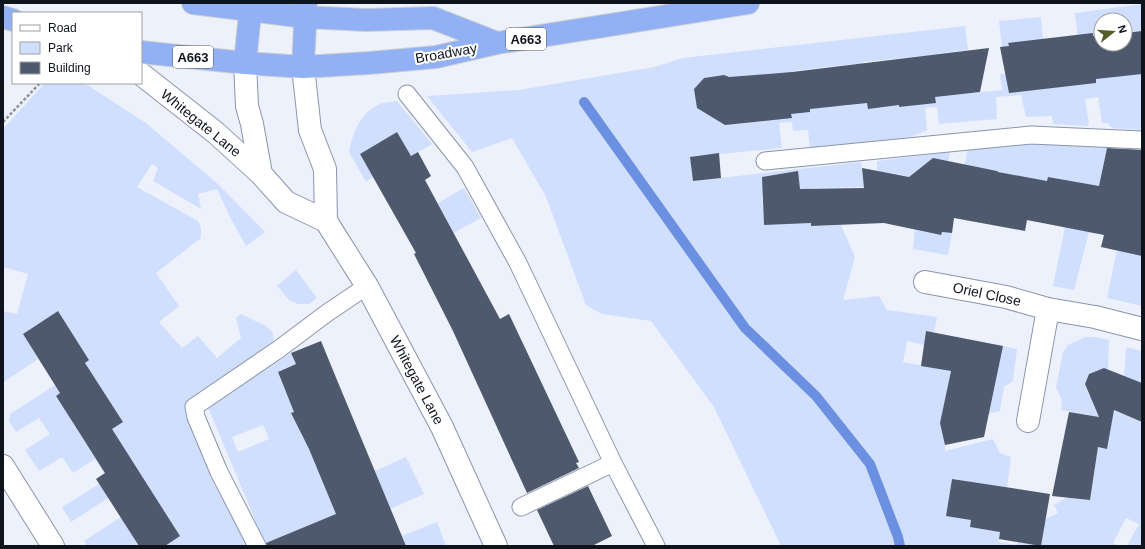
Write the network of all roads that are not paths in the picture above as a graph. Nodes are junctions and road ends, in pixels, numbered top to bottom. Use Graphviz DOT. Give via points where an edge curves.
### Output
graph roads {
  1 [pos="193,3"];
  2 [pos="748,3"];
  3 [pos="250,7"];
  4 [pos="305,10"];
  5 [pos="498,44"];
  6 [pos="142,52"];
  7 [pos="246,63"];
  8 [pos="302,67"];
  9 [pos="142,75"];
  10 [pos="407,94"];
  11 [pos="1142,140"];
  12 [pos="765,161"];
  13 [pos="261,174"];
  14 [pos="326,221"];
  15 [pos="925,282"];
  16 [pos="367,286"];
  17 [pos="1048,309"];
  18 [pos="1142,328"];
  19 [pos="1028,421"];
  20 [pos="613,464"];
  21 [pos="3,466"];
  22 [pos="521,507"];
  23 [pos="53,546"];
  24 [pos="257,546"];
  25 [pos="496,546"];
  26 [pos="656,546"];
  1 -- 3 [label="highway"];
  2 -- 5 [label="highway, Broadway / A663"];
  3 -- 4 [label="highway"];
  3 -- 7 [label="highway"];
  4 -- 5 [label="highway" via="366,20 433,18"];
  4 -- 8 [label="highway"];
  5 -- 8 [label="highway, Broadway / A663" via="436,57"];
  6 -- 7 [label="highway, Broadway / A663"];
  7 -- 8 [label="highway, Broadway / A663"];
  7 -- 13 [label="street, Whitegate Lane" via="247,106"];
  8 -- 14 [label="street" via="310,130 325,169"];
  9 -- 13 [label="street, Whitegate Lane" via="211,129"];
  10 -- 20 [label="lane" via="465,167 488,208 518,264"];
  11 -- 12 [label="lane" via="1031,135"];
  13 -- 14 [label="street, Whitegate Lane" via="286,202"];
  14 -- 16 [label="street, Whitegate Lane"];
  15 -- 17 [label="street, Oriel Close" via="1006,297"];
  16 -- 24 [label="lane" via="194,407 218,472"];
  16 -- 25 [label="street, Whitegate Lane" via="442,427"];
  17 -- 18 [label="street, Oriel Close"];
  17 -- 19 [label="street"];
  20 -- 22 [label="lane"];
  20 -- 26 [label="lane"];
  21 -- 23 [label="street"];
}
